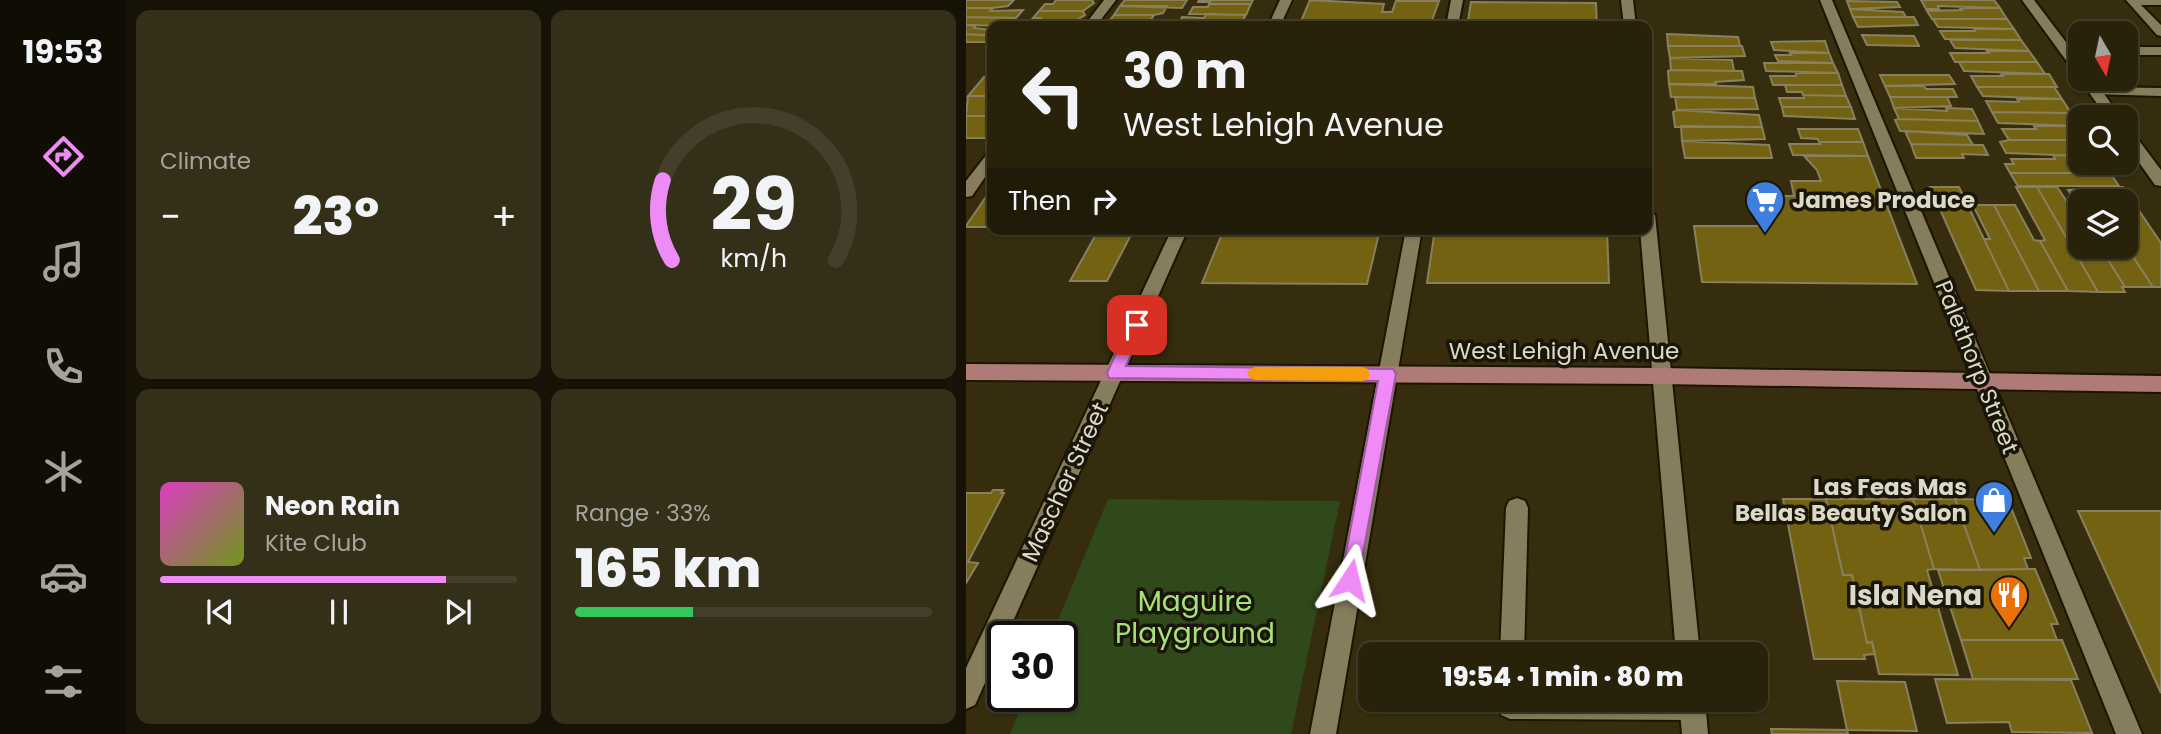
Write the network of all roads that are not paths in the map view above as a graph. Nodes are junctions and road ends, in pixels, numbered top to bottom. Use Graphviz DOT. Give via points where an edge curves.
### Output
graph roads {
  1 [pos="1110,0"];
  2 [pos="1286,0"];
  3 [pos="1457,0"];
  4 [pos="1627,0"];
  5 [pos="1826,0"];
  6 [pos="2028,0"];
  7 [pos="2161,1"];
  8 [pos="1094,21"];
  9 [pos="1276,21"];
  10 [pos="1453,21"];
  11 [pos="1629,21"];
  12 [pos="2161,32"];
  13 [pos="2066,51"];
  14 [pos="2138,51"];
  15 [pos="2161,51"];
  16 [pos="2068,54"];
  17 [pos="2138,90"];
  18 [pos="2161,92"];
  19 [pos="2138,149"];
  20 [pos="987,164"];
  21 [pos="2161,181"];
  22 [pos="966,192"];
  23 [pos="1178,235"];
  24 [pos="1414,235"];
  25 [pos="1649,235"];
  26 [pos="966,372"];
  27 [pos="1115,373"];
  28 [pos="1388,374"];
  29 [pos="1661,376"];
  30 [pos="1982,380"];
  31 [pos="2161,384"];
  32 [pos="1517,508"];
  33 [pos="1512,642"];
  34 [pos="1687,642"];
  35 [pos="966,696"];
  36 [pos="1693,712"];
  37 [pos="1322,734"];
  38 [pos="1695,734"];
  39 [pos="2129,734"];
  1 -- 8 [label="street"];
  2 -- 9 [label="street"];
  3 -- 10 [label="street"];
  4 -- 11 [label="street"];
  5 -- 30 [label="street, Palethorp Street"];
  6 -- 13 [label="street"];
  7 -- 12 [label="street" via="2132,1"];
  13 -- 16 [label="street"];
  14 -- 15 [label="street"];
  17 -- 18 [label="street"];
  19 -- 21 [label="street"];
  20 -- 22 [label="street"];
  23 -- 27 [label="street, Mascher Street"];
  24 -- 28 [label="street"];
  25 -- 29 [label="street"];
  26 -- 27 [label="main road, West Lehigh Avenue"];
  27 -- 28 [label="main road, West Lehigh Avenue"];
  27 -- 35 [label="street, Mascher Street"];
  28 -- 29 [label="main road, West Lehigh Avenue"];
  28 -- 37 [label="street"];
  29 -- 30 [label="main road, West Lehigh Avenue"];
  29 -- 34 [label="street"];
  30 -- 31 [label="main road, West Lehigh Avenue"];
  30 -- 39 [label="street, Palethorp Street"];
  32 -- 33 [label="street"];
  36 -- 38 [label="street"];
}
